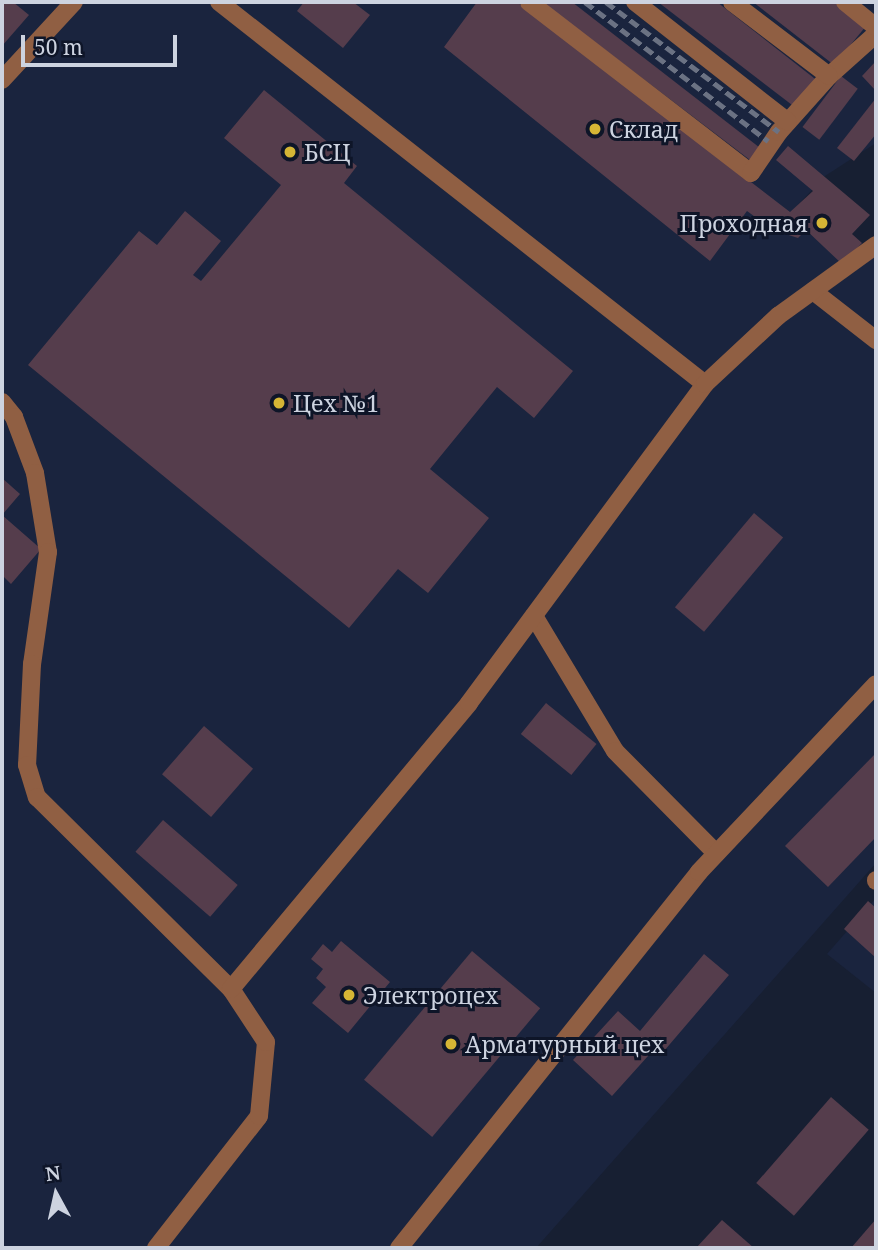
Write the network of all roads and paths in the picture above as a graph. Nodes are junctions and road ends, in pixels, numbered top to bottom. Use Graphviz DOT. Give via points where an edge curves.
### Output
graph roads {
  1 [pos="74,2"];
  2 [pos="219,2"];
  3 [pos="529,2"];
  4 [pos="635,2"];
  5 [pos="732,2"];
  6 [pos="845,2"];
  7 [pos="876,27"];
  8 [pos="876,34"];
  9 [pos="828,76"];
  10 [pos="2,80"];
  11 [pos="788,122"];
  12 [pos="876,245"];
  13 [pos="813,291"];
  14 [pos="876,340"];
  15 [pos="705,384"];
  16 [pos="2,402"];
  17 [pos="534,615"];
  18 [pos="876,684"];
  19 [pos="716,853"];
  20 [pos="231,989"];
  21 [pos="156,1248"];
  22 [pos="399,1248"];
  1 -- 10 [label="lane"];
  2 -- 15 [label="lane"];
  3 -- 11 [label="lane" via="751,173"];
  4 -- 11 [label="lane"];
  5 -- 9 [label="lane"];
  6 -- 7 [label="lane"];
  8 -- 9 [label="lane"];
  9 -- 11 [label="lane"];
  12 -- 13 [label="lane"];
  13 -- 14 [label="lane"];
  13 -- 15 [label="lane" via="778,316"];
  15 -- 17 [label="lane"];
  16 -- 20 [label="lane" via="14,417 35,473 48,552 32,664 27,765 37,797"];
  17 -- 19 [label="lane" via="615,751"];
  17 -- 20 [label="lane" via="469,703"];
  18 -- 19 [label="lane"];
  19 -- 22 [label="lane"];
  20 -- 21 [label="lane" via="266,1042 259,1116"];
}
